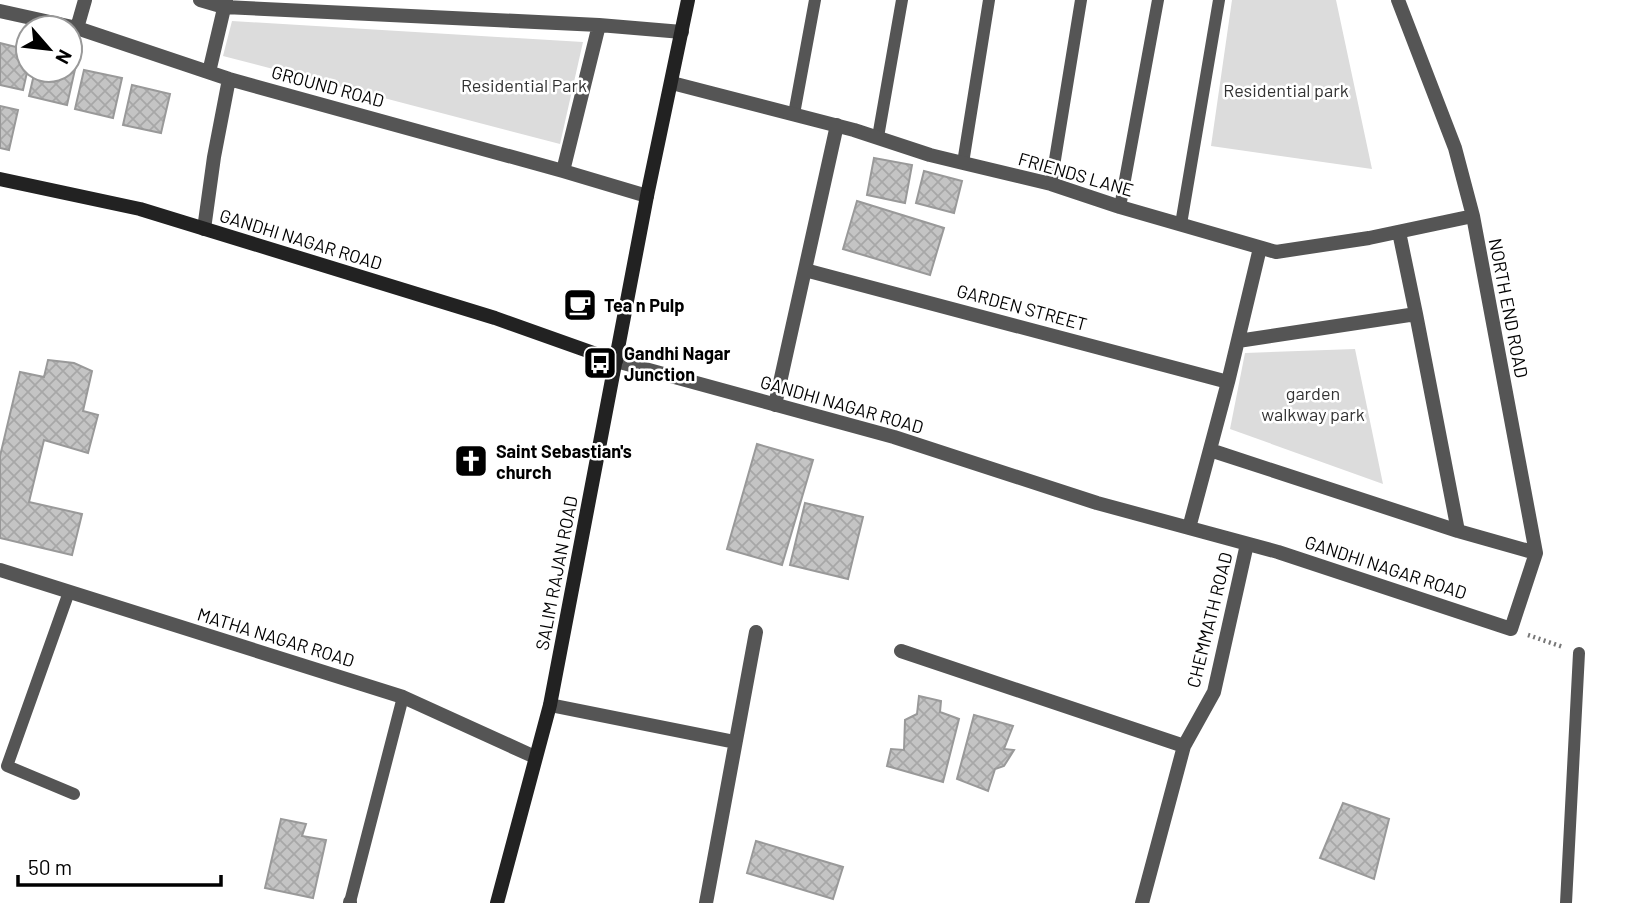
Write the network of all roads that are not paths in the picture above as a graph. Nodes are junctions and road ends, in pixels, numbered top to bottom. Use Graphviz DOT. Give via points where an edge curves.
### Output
graph roads {
  1 [pos="200,0"];
  2 [pos="688,0"];
  3 [pos="816,0"];
  4 [pos="902,0"];
  5 [pos="989,0"];
  6 [pos="1080,0"];
  7 [pos="1158,0"];
  8 [pos="1219,0"];
  9 [pos="1398,0"];
  10 [pos="225,3"];
  11 [pos="599,25"];
  12 [pos="84,30"];
  13 [pos="682,32"];
  14 [pos="209,72"];
  15 [pos="229,79"];
  16 [pos="672,83"];
  17 [pos="794,114"];
  18 [pos="837,125"];
  19 [pos="878,137"];
  20 [pos="962,163"];
  21 [pos="563,171"];
  22 [pos="0,179"];
  23 [pos="1051,184"];
  24 [pos="647,196"];
  25 [pos="1120,206"];
  26 [pos="1473,216"];
  27 [pos="1181,224"];
  28 [pos="204,229"];
  29 [pos="1399,232"];
  30 [pos="1260,248"];
  31 [pos="805,270"];
  32 [pos="1416,314"];
  33 [pos="1238,341"];
  34 [pos="616,361"];
  35 [pos="1228,382"];
  36 [pos="775,405"];
  37 [pos="1210,450"];
  38 [pos="1189,528"];
  39 [pos="1458,531"];
  40 [pos="1247,544"];
  41 [pos="1536,553"];
  42 [pos="0,570"];
  43 [pos="69,592"];
  44 [pos="1511,629"];
  45 [pos="756,632"];
  46 [pos="901,650"];
  47 [pos="1579,653"];
  48 [pos="403,697"];
  49 [pos="550,705"];
  50 [pos="735,742"];
  51 [pos="1184,746"];
  52 [pos="535,757"];
  53 [pos="74,794"];
  54 [pos="350,902"];
  55 [pos="497,903"];
  56 [pos="706,903"];
  57 [pos="1142,903"];
  58 [pos="1566,903"];
  1 -- 10 [label="street"];
  2 -- 13 [label="main road, SALIM RAJAN ROAD"];
  3 -- 17 [label="lane"];
  4 -- 19 [label="lane"];
  5 -- 20 [label="lane"];
  6 -- 23 [label="lane"];
  7 -- 25 [label="lane"];
  8 -- 27 [label="lane"];
  9 -- 26 [label="street, NORTH END ROAD" via="1455,148"];
  10 -- 11 [label="street"];
  10 -- 14 [label="street"];
  11 -- 13 [label="street"];
  11 -- 21 [label="street"];
  12 -- 14 [label="street, GROUND ROAD"];
  13 -- 16 [label="main road, SALIM RAJAN ROAD"];
  14 -- 15 [label="street, GROUND ROAD"];
  15 -- 21 [label="street, GROUND ROAD"];
  15 -- 28 [label="street"];
  16 -- 17 [label="street, FRIENDS LANE"];
  16 -- 24 [label="main road, SALIM RAJAN ROAD"];
  17 -- 18 [label="street, FRIENDS LANE"];
  18 -- 19 [label="street, FRIENDS LANE"];
  18 -- 31 [label="street"];
  19 -- 20 [label="street, FRIENDS LANE"];
  20 -- 23 [label="street, FRIENDS LANE"];
  21 -- 24 [label="street, GROUND ROAD"];
  22 -- 28 [label="main road, GANDHI NAGAR ROAD" via="140,209"];
  23 -- 25 [label="street, FRIENDS LANE"];
  24 -- 34 [label="main road, SALIM RAJAN ROAD"];
  25 -- 27 [label="street, FRIENDS LANE"];
  26 -- 29 [label="street, FRIENDS LANE"];
  26 -- 41 [label="street, NORTH END ROAD"];
  27 -- 30 [label="street, FRIENDS LANE"];
  28 -- 34 [label="main road, GANDHI NAGAR ROAD" via="495,318"];
  29 -- 30 [label="street, FRIENDS LANE" via="1276,252"];
  29 -- 32 [label="street"];
  30 -- 33 [label="street"];
  31 -- 35 [label="street, GARDEN STREET"];
  31 -- 36 [label="street"];
  32 -- 33 [label="street"];
  32 -- 39 [label="street"];
  33 -- 35 [label="street"];
  34 -- 36 [label="street, GANDHI NAGAR ROAD"];
  34 -- 49 [label="main road, SALIM RAJAN ROAD"];
  35 -- 37 [label="street"];
  36 -- 38 [label="street, GANDHI NAGAR ROAD"];
  37 -- 38 [label="street"];
  37 -- 39 [label="street"];
  38 -- 40 [label="street, GANDHI NAGAR ROAD"];
  39 -- 41 [label="street"];
  40 -- 44 [label="street, GANDHI NAGAR ROAD"];
  40 -- 51 [label="street, CHEMMATH ROAD" via="1214,691"];
  41 -- 44 [label="street, NORTH END ROAD"];
  42 -- 43 [label="street, MATHA NAGAR ROAD"];
  43 -- 48 [label="street, MATHA NAGAR ROAD"];
  43 -- 53 [label="lane" via="7,766"];
  45 -- 50 [label="street"];
  46 -- 51 [label="street"];
  47 -- 58 [label="lane"];
  48 -- 52 [label="street, MATHA NAGAR ROAD"];
  48 -- 54 [label="lane"];
  49 -- 50 [label="street"];
  49 -- 52 [label="main road, SALIM RAJAN ROAD"];
  50 -- 56 [label="street"];
  51 -- 57 [label="street, CHEMMATH ROAD"];
  52 -- 55 [label="main road, SALIM RAJAN ROAD"];
}
